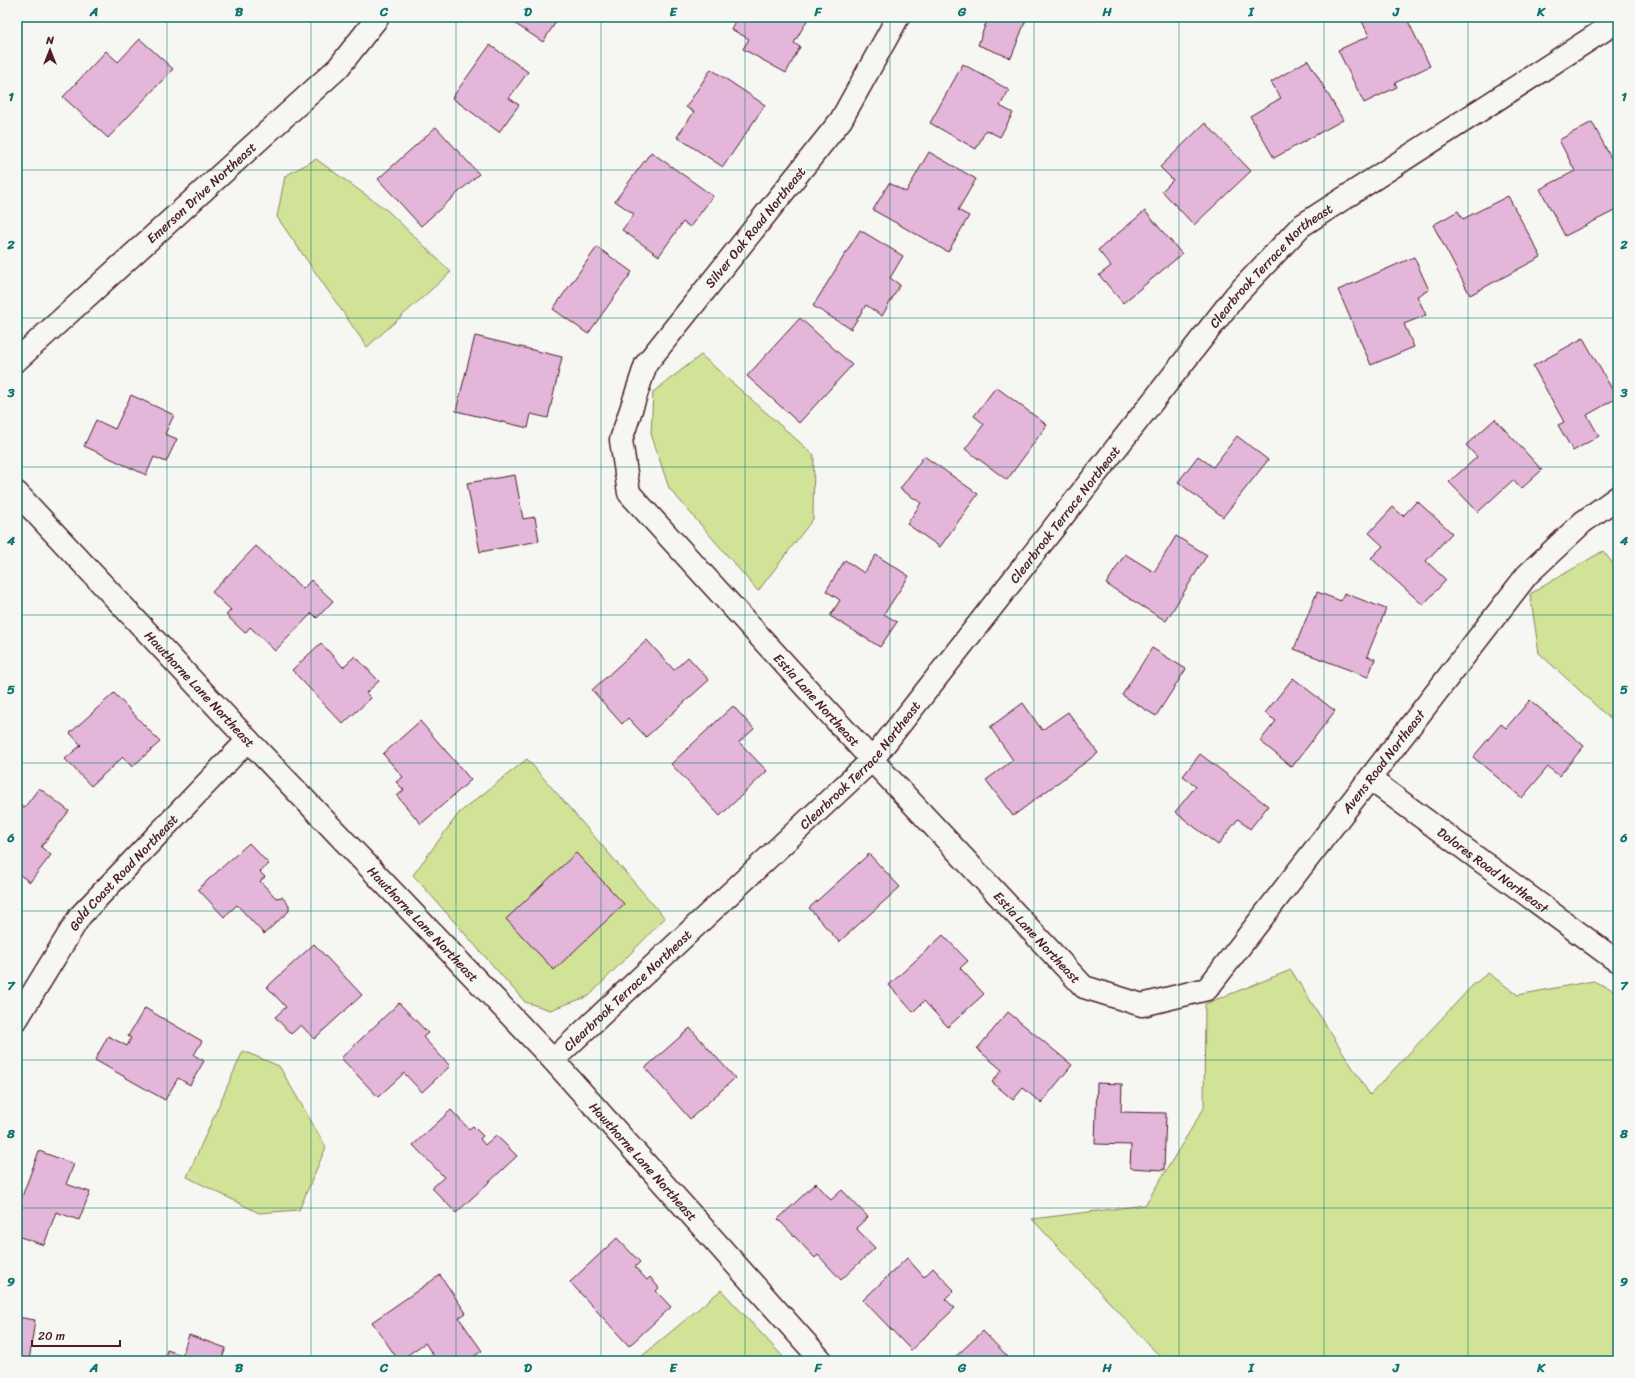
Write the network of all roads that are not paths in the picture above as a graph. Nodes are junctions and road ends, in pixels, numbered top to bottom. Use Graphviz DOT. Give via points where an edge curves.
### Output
graph roads {
  1 [pos="378,17"];
  2 [pos="898,17"];
  3 [pos="1618,21"];
  4 [pos="17,360"];
  5 [pos="621,440"];
  6 [pos="17,493"];
  7 [pos="1618,497"];
  8 [pos="248,740"];
  9 [pos="872,760"];
  10 [pos="1370,779"];
  11 [pos="1618,960"];
  12 [pos="1142,1005"];
  13 [pos="17,1020"];
  14 [pos="553,1060"];
  15 [pos="822,1361"];
  1 -- 4 [label="street, Emerson Drive Northeast" via="338,68"];
  2 -- 5 [label="street, Silver Oak Road Northeast" via="841,120 646,364"];
  3 -- 9 [label="street, Clearbrook Terrace Northeast" via="1301,226 1236,294"];
  5 -- 9 [label="street, Estia Lane Northeast" via="629,493"];
  6 -- 8 [label="street, Hawthorne Lane Northeast"];
  7 -- 10 [label="street, Avens Road Northeast" via="1583,522 1527,574"];
  8 -- 13 [label="street, Gold Coast Road Northeast" via="80,916"];
  8 -- 14 [label="street, Hawthorne Lane Northeast"];
  9 -- 12 [label="street, Estia Lane Northeast" via="1084,987"];
  9 -- 14 [label="street, Clearbrook Terrace Northeast"];
  10 -- 11 [label="street, Dolores Road Northeast"];
  10 -- 12 [label="street, Avens Road Northeast" via="1207,989"];
  14 -- 15 [label="street, Hawthorne Lane Northeast"];
}
